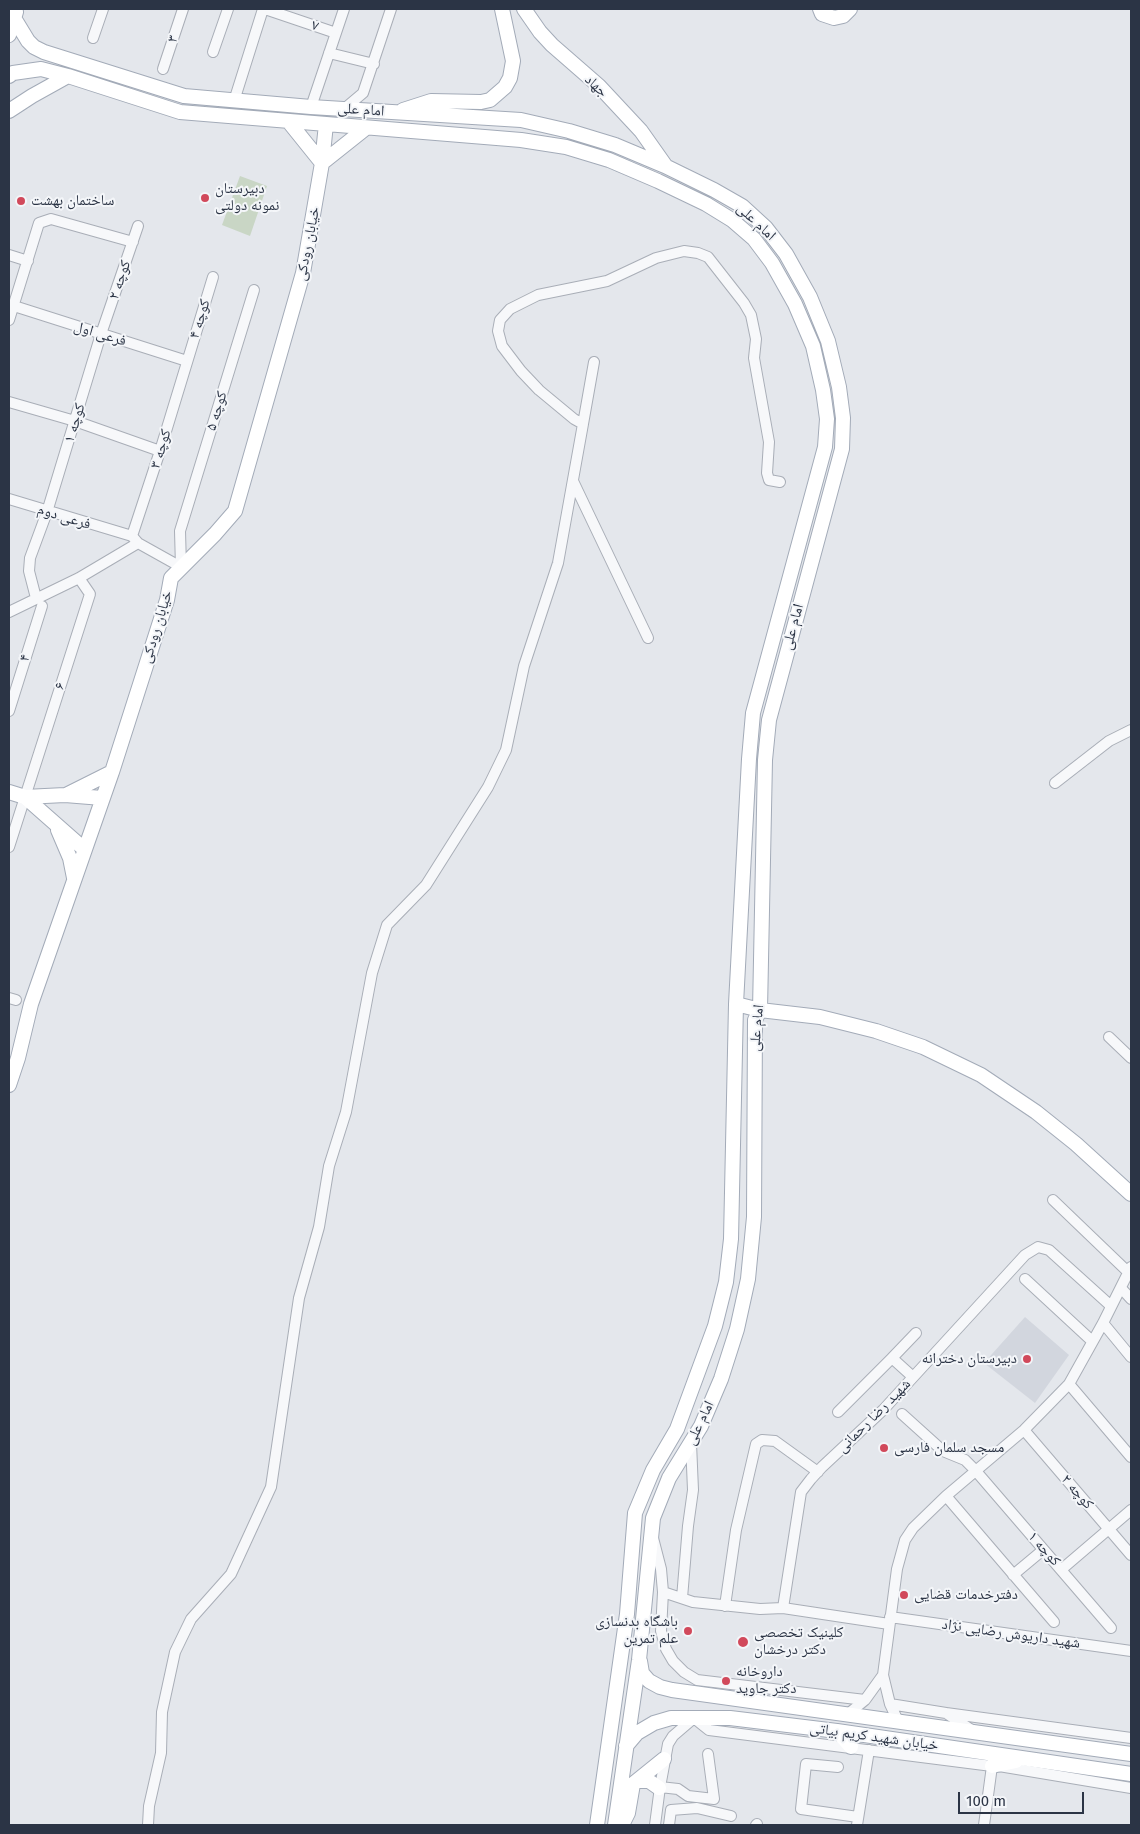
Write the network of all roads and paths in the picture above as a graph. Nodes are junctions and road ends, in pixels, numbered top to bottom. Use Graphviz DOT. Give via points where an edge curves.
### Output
graph roads {
  1 [pos="103,9"];
  2 [pos="183,9"];
  3 [pos="228,9"];
  4 [pos="264,9"];
  5 [pos="344,9"];
  6 [pos="391,9"];
  7 [pos="502,9"];
  8 [pos="524,9"];
  9 [pos="820,9"];
  10 [pos="850,9"];
  11 [pos="15,13"];
  12 [pos="336,33"];
  13 [pos="9,35"];
  14 [pos="93,38"];
  15 [pos="44,52"];
  16 [pos="213,52"];
  17 [pos="329,53"];
  18 [pos="374,64"];
  19 [pos="41,69"];
  20 [pos="163,69"];
  21 [pos="9,76"];
  22 [pos="68,76"];
  23 [pos="234,100"];
  24 [pos="311,107"];
  25 [pos="344,109"];
  26 [pos="9,111"];
  27 [pos="397,112"];
  28 [pos="289,122"];
  29 [pos="326,124"];
  30 [pos="366,128"];
  31 [pos="322,163"];
  32 [pos="665,166"];
  33 [pos="138,226"];
  34 [pos="133,242"];
  35 [pos="9,255"];
  36 [pos="28,261"];
  37 [pos="213,277"];
  38 [pos="254,290"];
  39 [pos="14,306"];
  40 [pos="9,320"];
  41 [pos="101,334"];
  42 [pos="187,361"];
  43 [pos="594,362"];
  44 [pos="9,402"];
  45 [pos="75,421"];
  46 [pos="583,424"];
  47 [pos="160,451"];
  48 [pos="573,481"];
  49 [pos="780,482"];
  50 [pos="9,499"];
  51 [pos="47,512"];
  52 [pos="135,540"];
  53 [pos="182,567"];
  54 [pos="79,578"];
  55 [pos="39,602"];
  56 [pos="9,612"];
  57 [pos="648,638"];
  58 [pos="9,710"];
  59 [pos="752,717"];
  60 [pos="768,720"];
  61 [pos="1131,730"];
  62 [pos="112,772"];
  63 [pos="1055,783"];
  64 [pos="9,792"];
  65 [pos="65,795"];
  66 [pos="25,797"];
  67 [pos="102,798"];
  68 [pos="56,825"];
  69 [pos="9,848"];
  70 [pos="84,849"];
  71 [pos="74,880"];
  72 [pos="736,1004"];
  73 [pos="760,1010"];
  74 [pos="1109,1037"];
  75 [pos="1131,1058"];
  76 [pos="9,1085"];
  77 [pos="1131,1194"];
  78 [pos="1053,1200"];
  79 [pos="1130,1269"];
  80 [pos="1025,1278"];
  81 [pos="1121,1288"];
  82 [pos="1131,1299"];
  83 [pos="1111,1306"];
  84 [pos="1103,1323"];
  85 [pos="916,1333"];
  86 [pos="1092,1341"];
  87 [pos="1131,1357"];
  88 [pos="892,1358"];
  89 [pos="913,1377"];
  90 [pos="1069,1384"];
  91 [pos="838,1412"];
  92 [pos="902,1414"];
  93 [pos="1024,1430"];
  94 [pos="691,1443"];
  95 [pos="1131,1457"];
  96 [pos="975,1470"];
  97 [pos="818,1472"];
  98 [pos="946,1496"];
  99 [pos="1131,1510"];
  100 [pos="635,1513"];
  101 [pos="653,1518"];
  102 [pos="1109,1529"];
  103 [pos="652,1535"];
  104 [pos="1043,1550"];
  105 [pos="1131,1555"];
  106 [pos="1062,1569"];
  107 [pos="1013,1575"];
  108 [pos="663,1592"];
  109 [pos="682,1598"];
  110 [pos="726,1606"];
  111 [pos="783,1608"];
  112 [pos="890,1621"];
  113 [pos="1054,1622"];
  114 [pos="1111,1628"];
  115 [pos="1131,1651"];
  116 [pos="639,1660"];
  117 [pos="883,1675"];
  118 [pos="865,1700"];
  119 [pos="772,1704"];
  120 [pos="890,1704"];
  121 [pos="946,1713"];
  122 [pos="848,1714"];
  123 [pos="694,1718"];
  124 [pos="898,1721"];
  125 [pos="768,1722"];
  126 [pos="837,1731"];
  127 [pos="973,1731"];
  128 [pos="1131,1738"];
  129 [pos="626,1746"];
  130 [pos="851,1747"];
  131 [pos="870,1750"];
  132 [pos="1111,1752"];
  133 [pos="708,1754"];
  134 [pos="1131,1754"];
  135 [pos="664,1759"];
  136 [pos="1023,1759"];
  137 [pos="993,1766"];
  138 [pos="838,1767"];
  139 [pos="1110,1770"];
  140 [pos="1131,1774"];
  141 [pos="635,1783"];
  142 [pos="659,1787"];
  143 [pos="1131,1788"];
  144 [pos="731,1816"];
  145 [pos="857,1821"];
  146 [pos="148,1825"];
  147 [pos="597,1825"];
  148 [pos="615,1825"];
  149 [pos="622,1825"];
  150 [pos="655,1825"];
  151 [pos="669,1825"];
  152 [pos="984,1825"];
  1 -- 14 [label="street"];
  2 -- 20 [label="street, ۳"];
  3 -- 16 [label="street"];
  4 -- 12 [label="street, ۷"];
  4 -- 23 [label="street"];
  5 -- 12 [label="street"];
  6 -- 18 [label="street"];
  7 -- 27 [label="main road" via="513,61 505,87 490,100 461,103 431,101"];
  8 -- 32 [label="main road, جهاد" via="552,45 599,86 635,125"];
  9 -- 10 [label="main road" via="822,14 834,18 843,16"];
  11 -- 13 [label="main road"];
  11 -- 15 [label="main road, امام علی" via="28,41"];
  12 -- 17 [label="street"];
  15 -- 19 [label="main road" via="35,59 36,66"];
  15 -- 23 [label="main road, امام علی" via="184,96"];
  17 -- 18 [label="street"];
  17 -- 24 [label="street"];
  18 -- 25 [label="street" via="363,93"];
  19 -- 21 [label="main road, امام علی"];
  19 -- 22 [label="main road, امام علی"];
  22 -- 26 [label="main road"];
  22 -- 28 [label="main road, امام علی" via="180,112"];
  23 -- 24 [label="main road, امام علی"];
  24 -- 25 [label="main road, امام علی"];
  25 -- 27 [label="main road, امام علی"];
  27 -- 32 [label="main road, امام علی" via="521,120 614,145"];
  28 -- 29 [label="main road, امام علی"];
  28 -- 31 [label="main road"];
  29 -- 30 [label="main road, امام علی"];
  29 -- 31 [label="main road, خیابان رودکی"];
  30 -- 31 [label="main road"];
  30 -- 59 [label="main road, امام علی" via="521,140 566,147 609,160 666,185 732,220 754,239 772,263 813,346 827,418 821,465"];
  31 -- 53 [label="main road, خیابان رودکی" via="303,274 235,511"];
  32 -- 60 [label="main road, امام علی" via="742,206 766,228 786,254 810,297 828,341 839,388 843,418 842,449"];
  33 -- 34 [label="street, کوچه ۲"];
  34 -- 36 [label="street" via="51,219 39,223"];
  34 -- 41 [label="street, کوچه ۲"];
  35 -- 36 [label="street"];
  36 -- 39 [label="street"];
  37 -- 42 [label="street, کوچه ۴"];
  38 -- 53 [label="street, کوچه ۵" via="180,531"];
  39 -- 40 [label="street"];
  39 -- 41 [label="street, فرعی اول"];
  41 -- 42 [label="street, فرعی اول"];
  41 -- 45 [label="street, کوچه ۱"];
  42 -- 47 [label="street, کوچه ۳"];
  43 -- 46 [label="street"];
  44 -- 45 [label="street"];
  45 -- 47 [label="street"];
  45 -- 51 [label="street, کوچه ۱"];
  46 -- 48 [label="street"];
  46 -- 49 [label="street" via="540,390 502,346 498,331 500,320 510,309 538,294 607,281 671,253 698,253 708,257 751,315 756,339 754,358 769,442 767,473 769,480"];
  47 -- 52 [label="street, کوچه ۳"];
  48 -- 57 [label="street"];
  48 -- 146 [label="street" via="558,564 524,666 506,750 488,787 426,885 387,925 372,973 346,1112 329,1166 318,1227 299,1298 272,1487 230,1574 191,1619 175,1652 162,1712 161,1752"];
  50 -- 51 [label="street, فرعی دوم"];
  51 -- 52 [label="street, فرعی دوم"];
  51 -- 55 [label="street" via="30,558 29,571"];
  52 -- 53 [label="street, فرعی دوم"];
  52 -- 54 [label="street"];
  53 -- 62 [label="main road, خیابان رودکی" via="171,578 167,600"];
  54 -- 55 [label="street"];
  54 -- 66 [label="street, ۶" via="90,594"];
  55 -- 56 [label="street"];
  55 -- 58 [label="street, ۴"];
  59 -- 60 [label="main road"];
  59 -- 72 [label="main road, امام علی"];
  60 -- 73 [label="main road, امام علی"];
  61 -- 63 [label="street" via="1110,741"];
  62 -- 65 [label="main road"];
  62 -- 67 [label="main road, خیابان رودکی"];
  64 -- 66 [label="main road"];
  65 -- 66 [label="main road"];
  65 -- 67 [label="main road"];
  66 -- 68 [label="main road"];
  66 -- 69 [label="street"];
  67 -- 70 [label="main road, خیابان رودکی"];
  68 -- 70 [label="main road"];
  68 -- 71 [label="main road"];
  70 -- 71 [label="main road, خیابان رودکی"];
  71 -- 76 [label="main road, خیابان رودکی" via="31,1004"];
  72 -- 73 [label="main road"];
  72 -- 100 [label="main road, امام علی" via="726,1282 715,1326 677,1429 652,1470"];
  73 -- 77 [label="main road" via="820,1017 876,1031 923,1047 981,1075 1036,1112"];
  73 -- 94 [label="main road, امام علی" via="755,1020 754,1217 748,1279 721,1379"];
  74 -- 75 [label="street"];
  78 -- 79 [label="street"];
  79 -- 81 [label="street"];
  80 -- 86 [label="street"];
  81 -- 82 [label="street"];
  81 -- 83 [label="street"];
  83 -- 84 [label="street"];
  83 -- 89 [label="street, شهید رضا رحمانی" via="1049,1250 1038,1247 1025,1255"];
  84 -- 86 [label="street"];
  84 -- 87 [label="street"];
  85 -- 88 [label="street"];
  86 -- 90 [label="street"];
  88 -- 89 [label="street"];
  88 -- 91 [label="street"];
  89 -- 97 [label="street, شهید رضا رحمانی"];
  90 -- 93 [label="street"];
  90 -- 95 [label="street"];
  92 -- 96 [label="street, کوچه ۱" via="944,1451 965,1460"];
  93 -- 96 [label="street"];
  93 -- 102 [label="street, کوچه ۲"];
  94 -- 101 [label="main road, امام علی" via="669,1478"];
  94 -- 109 [label="street" via="693,1490"];
  96 -- 98 [label="street"];
  96 -- 104 [label="street, کوچه ۱"];
  97 -- 110 [label="street" via="775,1441 762,1440 756,1444 736,1530"];
  97 -- 111 [label="street, شهید رضا رحمانی" via="801,1492"];
  98 -- 107 [label="street"];
  98 -- 112 [label="street" via="905,1540 897,1569"];
  99 -- 102 [label="street"];
  100 -- 101 [label="main road"];
  100 -- 147 [label="main road, امام علی" via="627,1614"];
  101 -- 103 [label="main road, امام علی"];
  102 -- 105 [label="street, کوچه ۲"];
  102 -- 106 [label="street"];
  103 -- 108 [label="street"];
  103 -- 116 [label="main road, امام علی"];
  104 -- 106 [label="street, کوچه ۱"];
  104 -- 107 [label="street"];
  106 -- 114 [label="street, کوچه ۱"];
  107 -- 113 [label="street"];
  108 -- 109 [label="street"];
  108 -- 118 [label="street" via="661,1631 666,1649 684,1672 697,1680"];
  109 -- 110 [label="street"];
  110 -- 111 [label="street"];
  111 -- 112 [label="street"];
  112 -- 115 [label="street, شهید داریوش رضایی نژاد"];
  112 -- 117 [label="street"];
  116 -- 119 [label="main road, خیابان شهید کریم بیاتی" via="642,1673 660,1687"];
  116 -- 129 [label="main road, امام علی"];
  117 -- 118 [label="street"];
  117 -- 120 [label="street"];
  118 -- 122 [label="street"];
  119 -- 122 [label="main road, خیابان شهید کریم بیاتی"];
  119 -- 125 [label="main road"];
  120 -- 121 [label="street"];
  120 -- 124 [label="street"];
  121 -- 127 [label="street"];
  121 -- 128 [label="street"];
  122 -- 124 [label="main road, خیابان شهید کریم بیاتی"];
  123 -- 125 [label="main road, خیابان شهید کریم بیاتی"];
  123 -- 129 [label="main road, خیابان شهید کریم بیاتی" via="671,1718 654,1723 637,1733"];
  123 -- 130 [label="street" via="709,1730"];
  123 -- 135 [label="street" via="672,1736"];
  124 -- 127 [label="main road, خیابان شهید کریم بیاتی"];
  125 -- 126 [label="main road, خیابان شهید کریم بیاتی"];
  126 -- 130 [label="main road"];
  126 -- 136 [label="main road, خیابان شهید کریم بیاتی"];
  127 -- 132 [label="main road, خیابان شهید کریم بیاتی"];
  129 -- 148 [label="main road, امام علی"];
  130 -- 131 [label="street"];
  131 -- 137 [label="street"];
  131 -- 145 [label="street"];
  132 -- 134 [label="main road, خیابان شهید کریم بیاتی"];
  132 -- 139 [label="main road"];
  133 -- 142 [label="street" via="714,1799 688,1796 678,1789"];
  135 -- 141 [label="main road"];
  135 -- 142 [label="street"];
  136 -- 137 [label="main road"];
  136 -- 139 [label="main road, خیابان شهید کریم بیاتی"];
  137 -- 143 [label="street"];
  137 -- 152 [label="street"];
  138 -- 145 [label="street" via="806,1764 801,1809"];
  139 -- 140 [label="main road, خیابان شهید کریم بیاتی"];
  141 -- 142 [label="main road" via="649,1781"];
  141 -- 149 [label="main road"];
  142 -- 150 [label="street"];
  144 -- 151 [label="street" via="697,1808 671,1810"];
}
